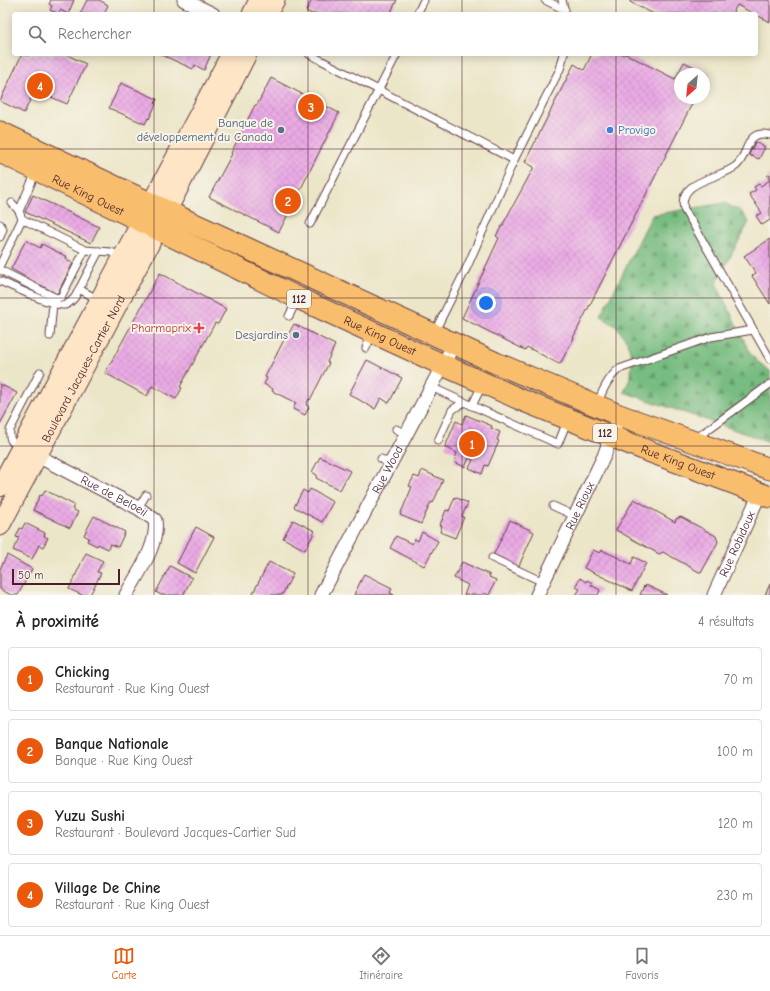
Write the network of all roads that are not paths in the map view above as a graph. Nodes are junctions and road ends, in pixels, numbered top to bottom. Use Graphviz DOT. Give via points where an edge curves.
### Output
graph roads {
  1 [pos="184,0"];
  2 [pos="259,0"];
  3 [pos="274,0"];
  4 [pos="424,0"];
  5 [pos="545,0"];
  6 [pos="562,0"];
  7 [pos="209,12"];
  8 [pos="253,12"];
  9 [pos="268,12"];
  10 [pos="418,12"];
  11 [pos="565,12"];
  12 [pos="230,56"];
  13 [pos="246,56"];
  14 [pos="313,56"];
  15 [pos="396,56"];
  16 [pos="563,56"];
  17 [pos="378,90"];
  18 [pos="0,132"];
  19 [pos="770,135"];
  20 [pos="0,152"];
  21 [pos="514,160"];
  22 [pos="37,170"];
  23 [pos="12,203"];
  24 [pos="159,207"];
  25 [pos="19,211"];
  26 [pos="22,219"];
  27 [pos="0,224"];
  28 [pos="310,224"];
  29 [pos="150,226"];
  30 [pos="0,237"];
  31 [pos="85,250"];
  32 [pos="99,251"];
  33 [pos="123,257"];
  34 [pos="0,265"];
  35 [pos="0,270"];
  36 [pos="0,281"];
  37 [pos="79,289"];
  38 [pos="100,300"];
  39 [pos="53,303"];
  40 [pos="754,330"];
  41 [pos="433,335"];
  42 [pos="50,336"];
  43 [pos="454,344"];
  44 [pos="74,348"];
  45 [pos="770,359"];
  46 [pos="443,365"];
  47 [pos="40,372"];
  48 [pos="82,372"];
  49 [pos="483,383"];
  50 [pos="770,384"];
  51 [pos="431,387"];
  52 [pos="464,402"];
  53 [pos="472,406"];
  54 [pos="597,406"];
  55 [pos="619,415"];
  56 [pos="568,418"];
  57 [pos="611,436"];
  58 [pos="438,441"];
  59 [pos="691,442"];
  60 [pos="29,451"];
  61 [pos="770,470"];
  62 [pos="0,487"];
  63 [pos="146,495"];
  64 [pos="765,495"];
  65 [pos="553,506"];
  66 [pos="138,508"];
  67 [pos="575,516"];
  68 [pos="0,526"];
  69 [pos="492,558"];
  70 [pos="543,582"];
  71 [pos="126,595"];
  72 [pos="321,595"];
  73 [pos="537,595"];
  74 [pos="714,595"];
  1 -- 7 [label="street"];
  2 -- 8 [label="main road"];
  3 -- 9 [label="main road"];
  4 -- 10 [label="lane"];
  5 -- 11 [label="lane"];
  6 -- 11 [label="lane"];
  12 -- 24 [label="main road"];
  13 -- 24 [label="main road"];
  14 -- 17 [label="lane"];
  15 -- 17 [label="lane"];
  16 -- 21 [label="lane" via="560,69"];
  17 -- 21 [label="lane"];
  17 -- 28 [label="lane"];
  18 -- 24 [label="main road, Rue King Ouest / 112"];
  19 -- 40 [label="lane" via="759,134 752,137 741,161 735,167 696,183 684,197 684,209"];
  20 -- 22 [label="main road, Rue King Ouest / 112"];
  21 -- 41 [label="lane" via="467,267"];
  22 -- 25 [label="lane"];
  22 -- 29 [label="main road, Rue King Ouest / 112"];
  23 -- 25 [label="lane"];
  24 -- 29 [label="main road, Boulevard Jacques-Cartier Nord"];
  24 -- 41 [label="main road, Rue King Ouest / 112"];
  25 -- 26 [label="lane"];
  26 -- 31 [label="lane"];
  26 -- 34 [label="lane"];
  27 -- 30 [label="lane" via="3,229"];
  29 -- 33 [label="main road, Boulevard Jacques-Cartier Nord"];
  29 -- 46 [label="main road, Rue King Ouest / 112" via="293,307 369,341"];
  29 -- 48 [label="main road, Boulevard Jacques-Cartier Nord"];
  31 -- 32 [label="lane"];
  31 -- 35 [label="lane" via="59,298"];
  32 -- 33 [label="lane"];
  32 -- 37 [label="lane"];
  33 -- 38 [label="main road, Boulevard Jacques-Cartier Nord"];
  36 -- 39 [label="lane"];
  37 -- 38 [label="lane"];
  37 -- 39 [label="lane" via="71,303"];
  38 -- 44 [label="main road, Boulevard Jacques-Cartier Nord"];
  39 -- 42 [label="lane"];
  40 -- 45 [label="lane"];
  40 -- 54 [label="lane" via="711,338 619,369 607,383"];
  41 -- 43 [label="main road, Rue King Ouest / 112"];
  43 -- 46 [label="street, Rue Wood"];
  43 -- 54 [label="main road, Rue King Ouest / 112"];
  44 -- 48 [label="lane"];
  44 -- 60 [label="main road, Boulevard Jacques-Cartier Nord"];
  46 -- 49 [label="main road, Rue King Ouest / 112"];
  46 -- 51 [label="street, Rue Wood"];
  47 -- 60 [label="lane" via="10,430 9,437 12,443"];
  48 -- 60 [label="main road, Boulevard Jacques-Cartier Nord"];
  49 -- 53 [label="lane"];
  49 -- 56 [label="main road, Rue King Ouest / 112"];
  50 -- 59 [label="lane"];
  51 -- 52 [label="lane"];
  51 -- 72 [label="street, Rue Wood" via="401,431"];
  52 -- 53 [label="lane"];
  52 -- 58 [label="lane" via="452,410"];
  53 -- 56 [label="lane" via="558,444"];
  54 -- 55 [label="main road, Rue King Ouest / 112"];
  55 -- 57 [label="street, Rue Rioux"];
  55 -- 59 [label="main road, Rue King Ouest / 112"];
  56 -- 57 [label="main road, Rue King Ouest / 112"];
  57 -- 64 [label="main road, Rue King Ouest / 112"];
  57 -- 67 [label="street, Rue Rioux"];
  59 -- 61 [label="main road, Rue King Ouest / 112"];
  60 -- 62 [label="main road, Boulevard Jacques-Cartier Nord"];
  60 -- 66 [label="street, Rue de Beloeil"];
  60 -- 68 [label="main road, Boulevard Jacques-Cartier Nord"];
  63 -- 66 [label="lane"];
  64 -- 74 [label="street, Rue Robidoux"];
  65 -- 67 [label="lane"];
  66 -- 71 [label="street, Rue de Beloeil" via="155,520 155,537"];
  67 -- 70 [label="street, Rue Rioux"];
  69 -- 70 [label="lane"];
  70 -- 73 [label="street, Rue Rioux"];
}
